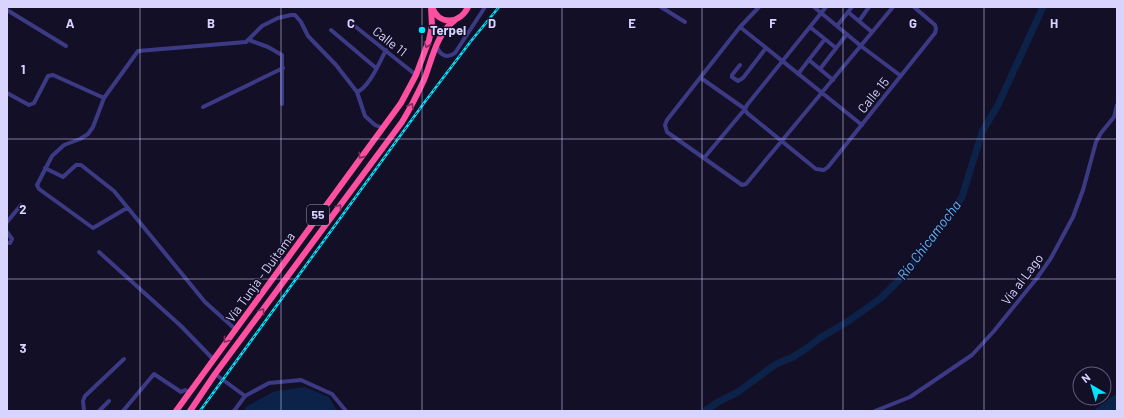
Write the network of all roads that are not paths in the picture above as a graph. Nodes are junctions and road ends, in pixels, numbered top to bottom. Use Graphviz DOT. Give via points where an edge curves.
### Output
graph roads {
  1 [pos="431,7"];
  2 [pos="468,7"];
  3 [pos="485,7"];
  4 [pos="662,7"];
  5 [pos="759,7"];
  6 [pos="814,7"];
  7 [pos="826,7"];
  8 [pos="852,7"];
  9 [pos="869,7"];
  10 [pos="893,7"];
  11 [pos="914,7"];
  12 [pos="7,10"];
  13 [pos="848,12"];
  14 [pos="822,13"];
  15 [pos="455,20"];
  16 [pos="859,20"];
  17 [pos="685,22"];
  18 [pos="351,23"];
  19 [pos="837,26"];
  20 [pos="740,27"];
  21 [pos="810,27"];
  22 [pos="331,30"];
  23 [pos="872,32"];
  24 [pos="847,34"];
  25 [pos="825,39"];
  26 [pos="249,40"];
  27 [pos="66,46"];
  28 [pos="437,46"];
  29 [pos="861,46"];
  30 [pos="766,48"];
  31 [pos="836,48"];
  32 [pos="386,50"];
  33 [pos="809,60"];
  34 [pos="782,61"];
  35 [pos="740,65"];
  36 [pos="283,68"];
  37 [pos="376,68"];
  38 [pos="820,69"];
  39 [pos="798,74"];
  40 [pos="416,75"];
  41 [pos="901,76"];
  42 [pos="701,78"];
  43 [pos="833,80"];
  44 [pos="357,92"];
  45 [pos="7,93"];
  46 [pos="822,93"];
  47 [pos="104,98"];
  48 [pos="282,104"];
  49 [pos="1117,105"];
  50 [pos="203,107"];
  51 [pos="745,109"];
  52 [pos="862,125"];
  53 [pos="382,128"];
  54 [pos="782,141"];
  55 [pos="704,158"];
  56 [pos="45,168"];
  57 [pos="21,205"];
  58 [pos="127,208"];
  59 [pos="7,222"];
  60 [pos="7,232"];
  61 [pos="7,243"];
  62 [pos="99,252"];
  63 [pos="235,329"];
  64 [pos="124,359"];
  65 [pos="212,359"];
  66 [pos="215,374"];
  67 [pos="189,392"];
  68 [pos="245,396"];
  69 [pos="110,401"];
  70 [pos="84,411"];
  71 [pos="99,411"];
  72 [pos="123,411"];
  73 [pos="176,411"];
  74 [pos="190,411"];
  75 [pos="234,411"];
  76 [pos="346,411"];
  77 [pos="875,411"];
  1 -- 15 [label="highway, 55" via="440,18 447,21"];
  1 -- 40 [label="highway, Vía Tunja - Duitama / 55, one-way" via="431,33"];
  2 -- 15 [label="highway, 55" via="465,13"];
  3 -- 28 [label="street" via="455,53 443,55"];
  4 -- 17 [label="street"];
  5 -- 20 [label="street"];
  6 -- 14 [label="street"];
  7 -- 14 [label="street"];
  8 -- 13 [label="street"];
  9 -- 16 [label="street"];
  10 -- 23 [label="street"];
  11 -- 41 [label="street, Calle 15" via="933,23 936,29"];
  12 -- 27 [label="street"];
  13 -- 16 [label="street"];
  13 -- 19 [label="street"];
  14 -- 19 [label="street"];
  14 -- 21 [label="street"];
  15 -- 28 [label="highway, Vía Tunja - Duitama / 55" via="444,30"];
  16 -- 23 [label="street"];
  18 -- 32 [label="street, Calle 11"];
  19 -- 24 [label="street"];
  20 -- 30 [label="street"];
  20 -- 42 [label="street"];
  21 -- 25 [label="street"];
  21 -- 34 [label="street"];
  22 -- 37 [label="street"];
  23 -- 29 [label="street"];
  24 -- 29 [label="street"];
  24 -- 31 [label="street"];
  25 -- 31 [label="street"];
  25 -- 33 [label="street"];
  26 -- 36 [label="street" via="280,53"];
  26 -- 44 [label="street" via="262,26 278,18 295,15 308,36"];
  26 -- 47 [label="street" via="138,51"];
  66 -- 28 [label="highway, Vía Tunja - Duitama / 55, one-way" via="399,126 416,97"];
  29 -- 41 [label="street"];
  29 -- 43 [label="street"];
  30 -- 34 [label="street"];
  30 -- 35 [label="street" via="743,78 736,81 732,75"];
  31 -- 38 [label="street"];
  32 -- 37 [label="street"];
  32 -- 40 [label="street, Calle 11"];
  33 -- 38 [label="street"];
  33 -- 39 [label="street"];
  34 -- 39 [label="street"];
  34 -- 51 [label="street"];
  36 -- 48 [label="street"];
  36 -- 50 [label="street"];
  37 -- 44 [label="street" via="370,80"];
  38 -- 43 [label="street"];
  39 -- 46 [label="street"];
  40 -- 53 [label="highway, Vía Tunja - Duitama / 55" via="401,103"];
  41 -- 52 [label="street, Calle 15"];
  42 -- 51 [label="street"];
  42 -- 55 [label="street" via="667,120 666,125 667,132"];
  43 -- 46 [label="street"];
  44 -- 53 [label="street" via="365,116"];
  45 -- 47 [label="street" via="31,105 48,76 53,75"];
  46 -- 52 [label="street"];
  46 -- 54 [label="street"];
  47 -- 56 [label="street" via="88,134 61,147"];
  49 -- 77 [label="street, Vía al Lago" via="1114,117 1096,142 1073,217 1037,278 972,354 910,397"];
  51 -- 54 [label="street"];
  51 -- 55 [label="street"];
  52 -- 54 [label="street, Calle 15" via="828,167 821,171"];
  53 -- 63 [label="highway, Vía Tunja - Duitama / 55, one-way"];
  54 -- 55 [label="street" via="746,184 742,185"];
  56 -- 58 [label="street" via="63,176 76,165 81,165 114,191"];
  56 -- 58 [label="street" via="38,187 90,227 97,227"];
  57 -- 59 [label="street"];
  58 -- 63 [label="street" via="205,302"];
  60 -- 61 [label="street" via="12,239"];
  62 -- 65 [label="street" via="181,326"];
  63 -- 65 [label="highway, Vía Tunja - Duitama / 55, one-way"];
  64 -- 70 [label="street" via="85,396"];
  65 -- 67 [label="highway, Vía Tunja - Duitama / 55"];
  66 -- 68 [label="street"];
  66 -- 74 [label="highway, Vía Tunja - Duitama / 55"];
  67 -- 72 [label="street" via="181,392 154,374"];
  67 -- 73 [label="highway, Vía Tunja - Duitama / 55"];
  68 -- 75 [label="street"];
  68 -- 76 [label="street" via="269,383 301,380 332,394"];
  69 -- 71 [label="street"];
}
